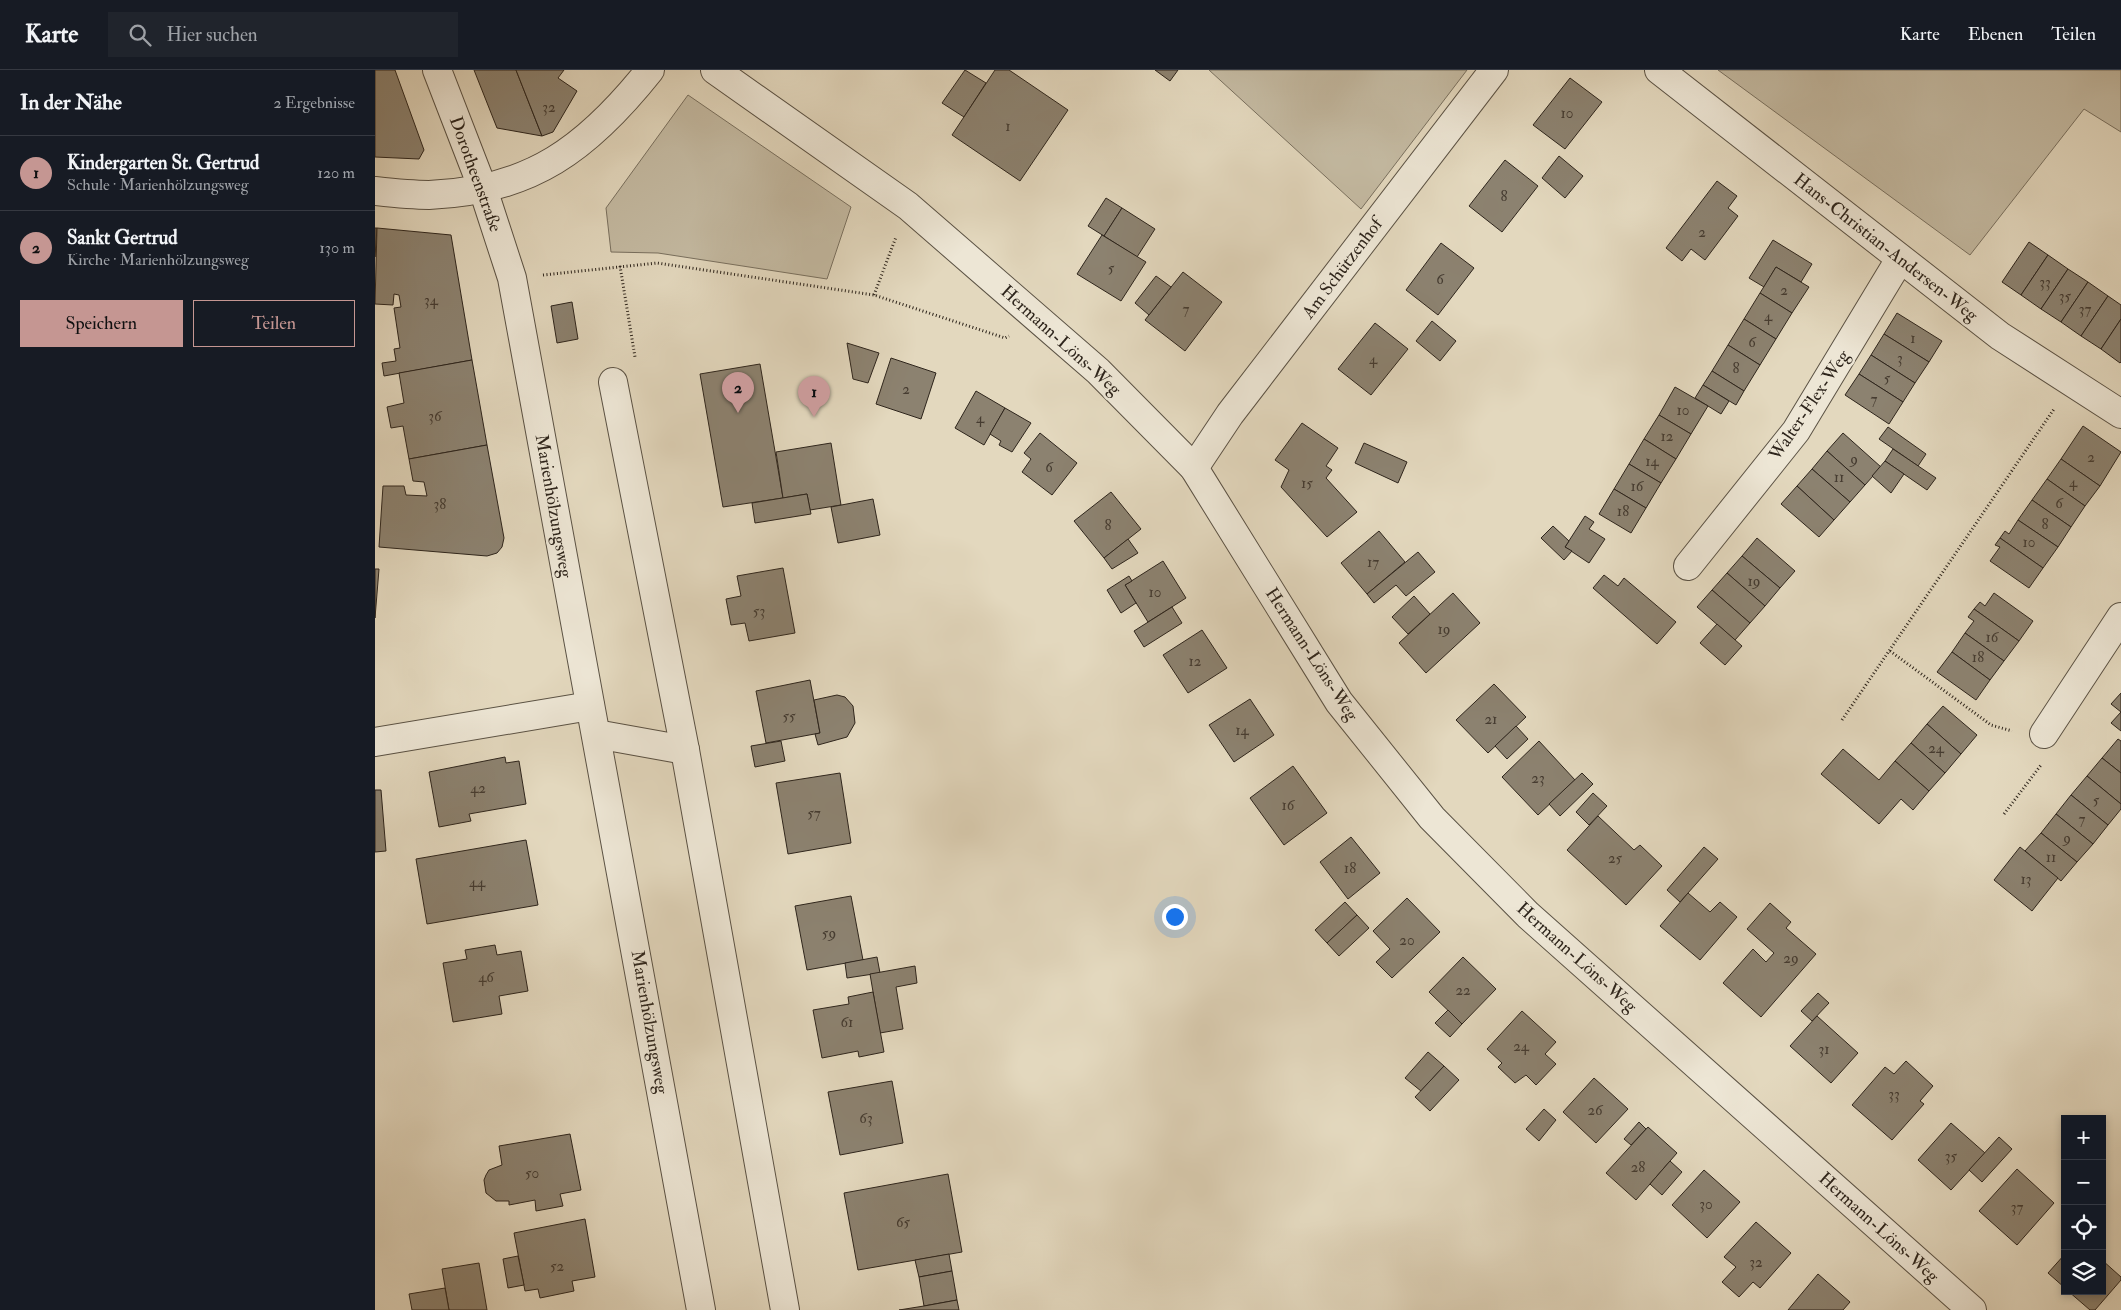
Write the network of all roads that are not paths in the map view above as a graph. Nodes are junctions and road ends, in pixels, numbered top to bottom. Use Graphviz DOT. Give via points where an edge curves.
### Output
graph roads {
  1 [pos="437,70"];
  2 [pos="649,70"];
  3 [pos="715,70"];
  4 [pos="1494,70"];
  5 [pos="1659,70"];
  6 [pos="483,189"];
  7 [pos="375,192"];
  8 [pos="1901,259"];
  9 [pos="512,278"];
  10 [pos="613,382"];
  11 [pos="2121,414"];
  12 [pos="1194,468"];
  13 [pos="1688,566"];
  14 [pos="2121,617"];
  15 [pos="591,706"];
  16 [pos="596,734"];
  17 [pos="2044,734"];
  18 [pos="375,742"];
  19 [pos="685,750"];
  20 [pos="701,1310"];
  21 [pos="785,1310"];
  22 [pos="1971,1310"];
  1 -- 6 [label="street, Dorotheenstraße"];
  2 -- 6 [label="street" via="621,106 581,143 538,171"];
  3 -- 12 [label="street, Hermann-Löns-Weg" via="908,206 1098,371"];
  4 -- 12 [label="street, Am Schützenhof" via="1230,414"];
  5 -- 8 [label="street, Hans-Christian-Andersen-Weg"];
  6 -- 7 [label="street" via="428,195"];
  6 -- 9 [label="street, Dorotheenstraße"];
  8 -- 11 [label="street, Hans-Christian-Andersen-Weg" via="2000,336"];
  8 -- 13 [label="street, Walter-Flex-Weg" via="1796,431"];
  9 -- 15 [label="street, Marienhölzungsweg"];
  10 -- 19 [label="street"];
  12 -- 22 [label="street, Hermann-Löns-Weg" via="1339,702 1432,818 1527,915"];
  14 -- 17 [label="street"];
  15 -- 16 [label="street, Marienhölzungsweg"];
  15 -- 18 [label="street"];
  16 -- 19 [label="street"];
  16 -- 20 [label="street, Marienhölzungsweg"];
  19 -- 21 [label="street"];
}
